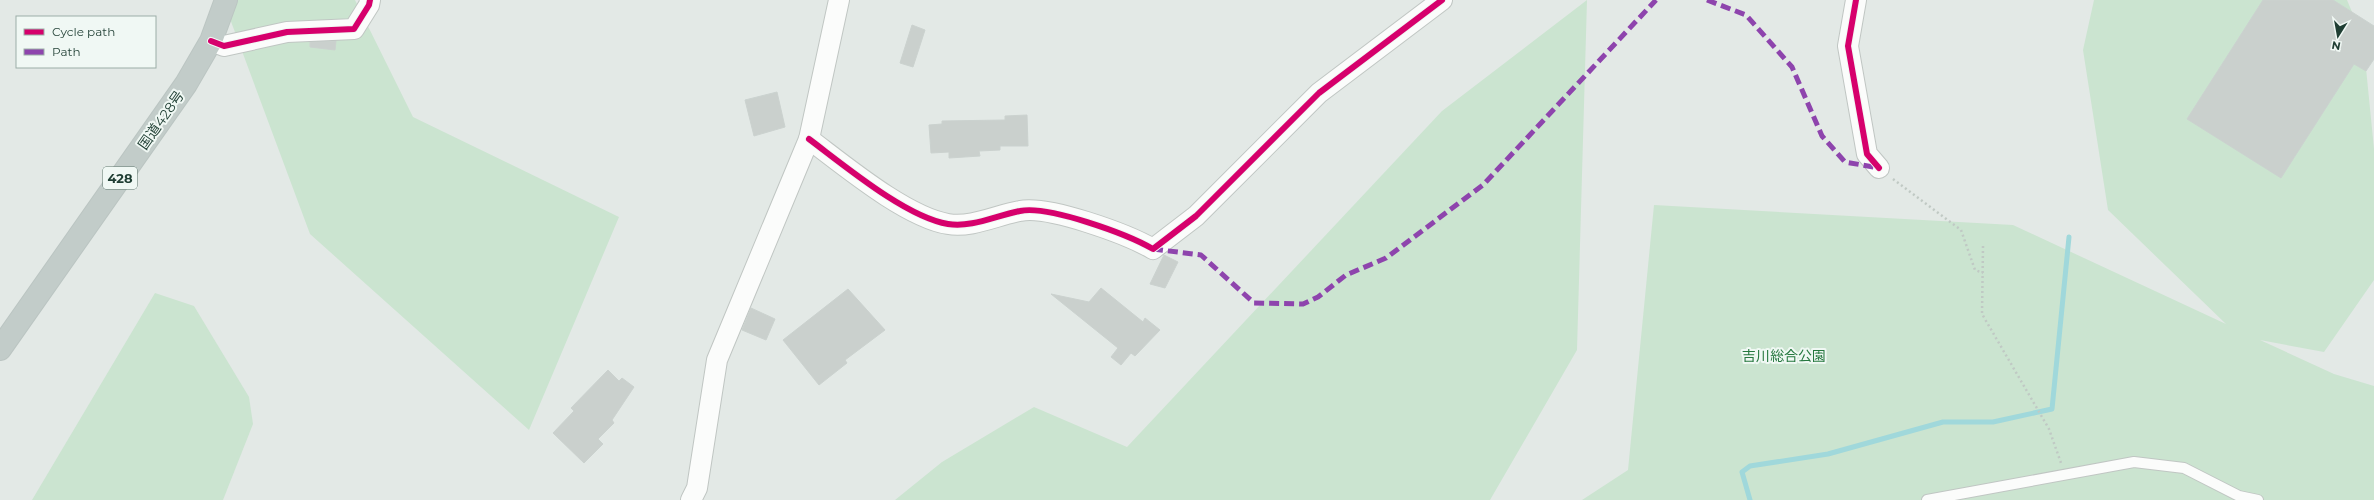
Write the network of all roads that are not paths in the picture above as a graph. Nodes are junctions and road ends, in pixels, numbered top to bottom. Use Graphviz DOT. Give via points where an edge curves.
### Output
graph roads {
  1 [pos="226,0"];
  2 [pos="370,0"];
  3 [pos="839,0"];
  4 [pos="1442,0"];
  5 [pos="1856,0"];
  6 [pos="211,41"];
  7 [pos="809,139"];
  8 [pos="1879,168"];
  9 [pos="0,349"];
  10 [pos="691,500"];
  11 [pos="1927,500"];
  12 [pos="2258,500"];
  1 -- 6 [label="highway, 国道428号 / 428"];
  2 -- 6 [label="street" via="354,29 287,32 224,46"];
  3 -- 7 [label="street"];
  4 -- 7 [label="street" via="1319,93 1196,216 1153,249 1137,240 1045,211 1022,210 964,225 919,216"];
  5 -- 8 [label="street" via="1848,46 1867,154"];
  6 -- 9 [label="highway, 国道428号 / 428" via="186,84"];
  7 -- 10 [label="street" via="717,360 697,488"];
  11 -- 12 [label="lane" via="2134,462 2184,468 2239,496"];
}
